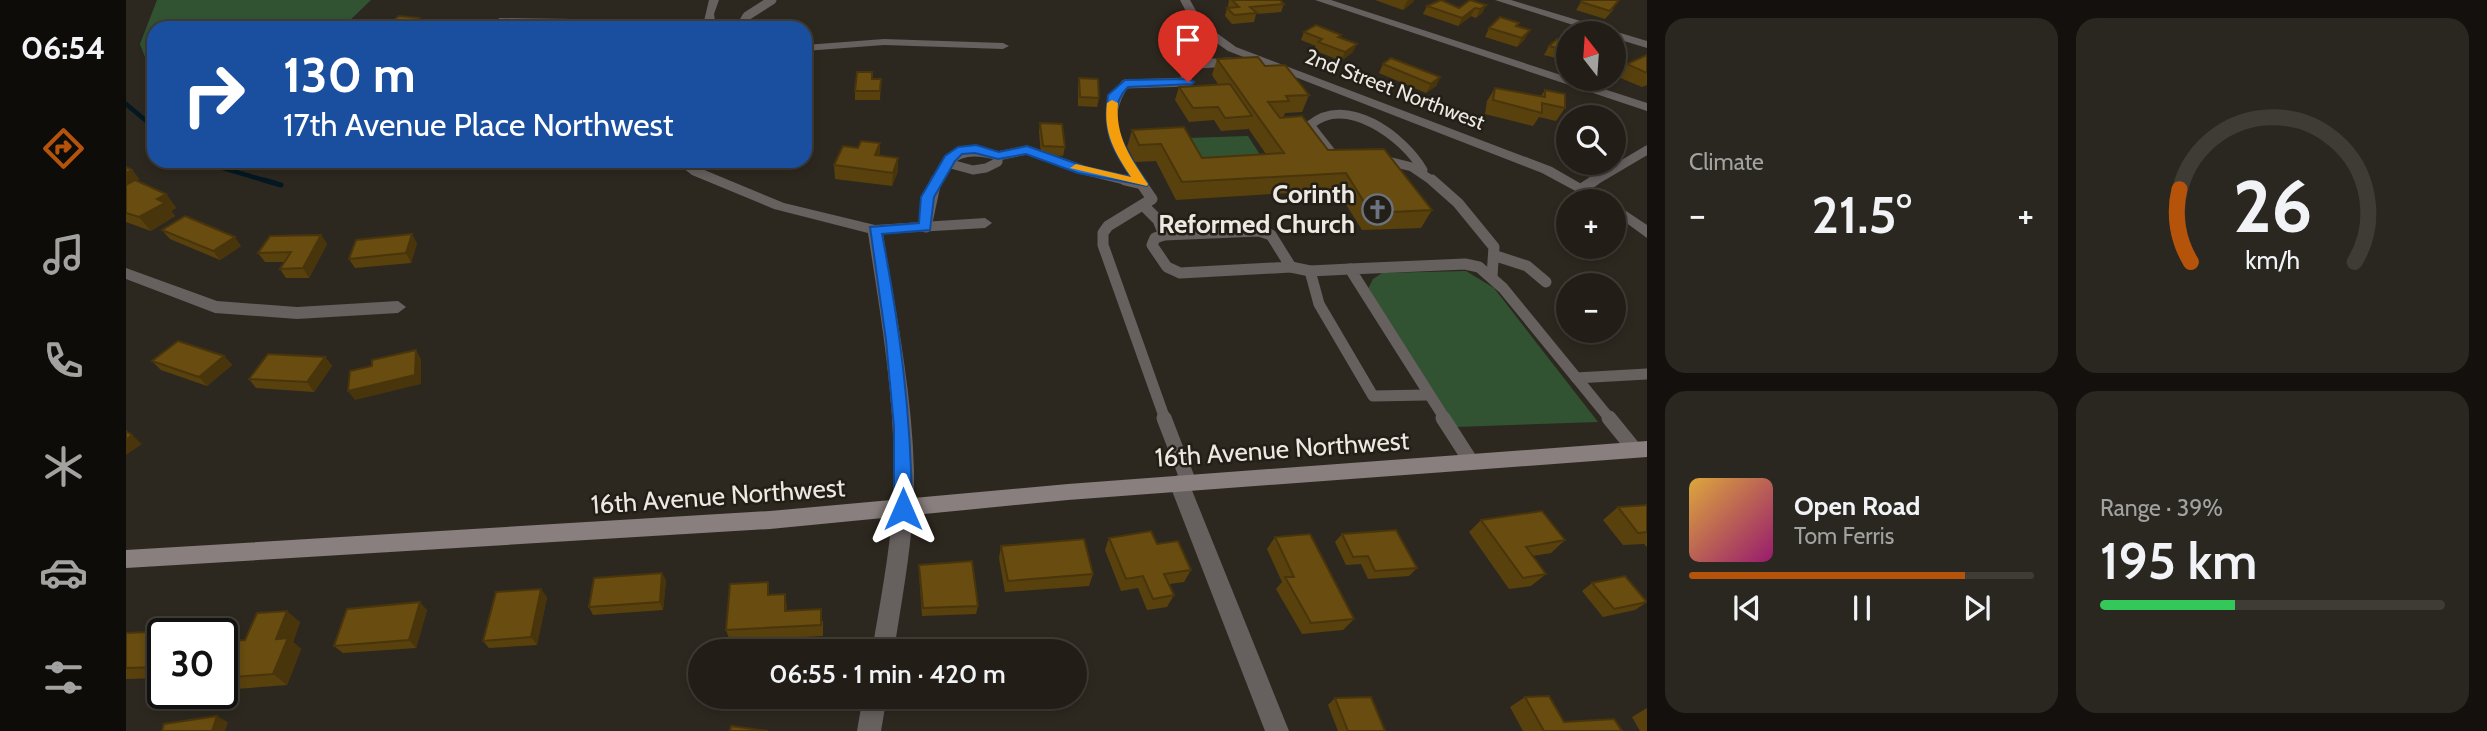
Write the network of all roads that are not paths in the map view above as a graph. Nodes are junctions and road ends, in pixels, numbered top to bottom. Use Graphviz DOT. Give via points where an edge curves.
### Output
graph roads {
  1 [pos="714,0"];
  2 [pos="772,0"];
  3 [pos="1185,0"];
  4 [pos="1320,0"];
  5 [pos="1500,0"];
  6 [pos="709,21"];
  7 [pos="744,21"];
  8 [pos="1569,21"];
  9 [pos="1626,39"];
  10 [pos="1647,45"];
  11 [pos="1003,46"];
  12 [pos="812,47"];
  13 [pos="1261,61"];
  14 [pos="1647,107"];
  15 [pos="1647,150"];
  16 [pos="998,156"];
  17 [pos="1347,157"];
  18 [pos="1359,158"];
  19 [pos="947,163"];
  20 [pos="693,168"];
  21 [pos="1423,170"];
  22 [pos="1142,184"];
  23 [pos="1583,188"];
  24 [pos="1144,206"];
  25 [pos="1626,216"];
  26 [pos="985,223"];
  27 [pos="926,227"];
  28 [pos="875,230"];
  29 [pos="1647,233"];
  30 [pos="1164,235"];
  31 [pos="1496,256"];
  32 [pos="1291,267"];
  33 [pos="1350,269"];
  34 [pos="1310,271"];
  35 [pos="126,273"];
  36 [pos="1492,276"];
  37 [pos="1546,282"];
  38 [pos="398,307"];
  39 [pos="1647,374"];
  40 [pos="1576,377"];
  41 [pos="1427,395"];
  42 [pos="1641,450"];
  43 [pos="1470,460"];
  44 [pos="1184,483"];
  45 [pos="903,509"];
  46 [pos="126,559"];
  47 [pos="885,639"];
  48 [pos="873,709"];
  49 [pos="869,731"];
  50 [pos="1277,731"];
  1 -- 6 [label="street"];
  2 -- 7 [label="lane"];
  3 -- 13 [label="street, 2nd Street Northwest" via="1207,33"];
  4 -- 14 [label="street"];
  5 -- 8 [label="street"];
  9 -- 10 [label="street"];
  11 -- 12 [label="street" via="884,42"];
  13 -- 22 [label="lane" via="1181,65 1188,82 1125,84 1113,95 1110,122 1119,150"];
  13 -- 23 [label="street, 2nd Street Northwest" via="1535,165"];
  15 -- 23 [label="lane"];
  16 -- 19 [label="lane" via="976,149 958,151"];
  16 -- 19 [label="lane" via="992,167 972,170"];
  16 -- 22 [label="lane" via="1027,150"];
  17 -- 21 [label="lane" via="1335,157 1310,125 1315,118 1327,113 1350,115 1370,123 1406,146"];
  18 -- 21 [label="lane" via="1403,162"];
  19 -- 27 [label="lane" via="928,197"];
  20 -- 28 [label="street" via="779,206"];
  21 -- 31 [label="lane" via="1486,235"];
  22 -- 24 [label="lane" via="1152,199"];
  24 -- 30 [label="lane" via="1158,220"];
  24 -- 44 [label="lane" via="1108,226 1103,245"];
  25 -- 29 [label="street"];
  26 -- 27 [label="street"];
  27 -- 28 [label="street"];
  28 -- 45 [label="street" via="894,340"];
  30 -- 32 [label="lane" via="1258,231 1271,235"];
  30 -- 32 [label="lane" via="1154,238 1152,245 1167,267 1180,272"];
  31 -- 36 [label="lane"];
  31 -- 37 [label="lane" via="1527,266"];
  32 -- 34 [label="lane"];
  33 -- 34 [label="lane"];
  33 -- 36 [label="lane" via="1465,264"];
  33 -- 41 [label="lane"];
  34 -- 41 [label="lane" via="1319,304 1373,396"];
  35 -- 38 [label="street" via="215,307 297,313"];
  36 -- 40 [label="lane"];
  39 -- 40 [label="lane"];
  40 -- 42 [label="lane"];
  41 -- 43 [label="lane"];
  42 -- 43 [label="main road, 16th Avenue Northwest"];
  43 -- 44 [label="main road, 16th Avenue Northwest"];
  44 -- 45 [label="main road, 16th Avenue Northwest"];
  44 -- 50 [label="street"];
  45 -- 46 [label="main road, 16th Avenue Northwest"];
  45 -- 47 [label="street"];
  48 -- 49 [label="street"];
}
